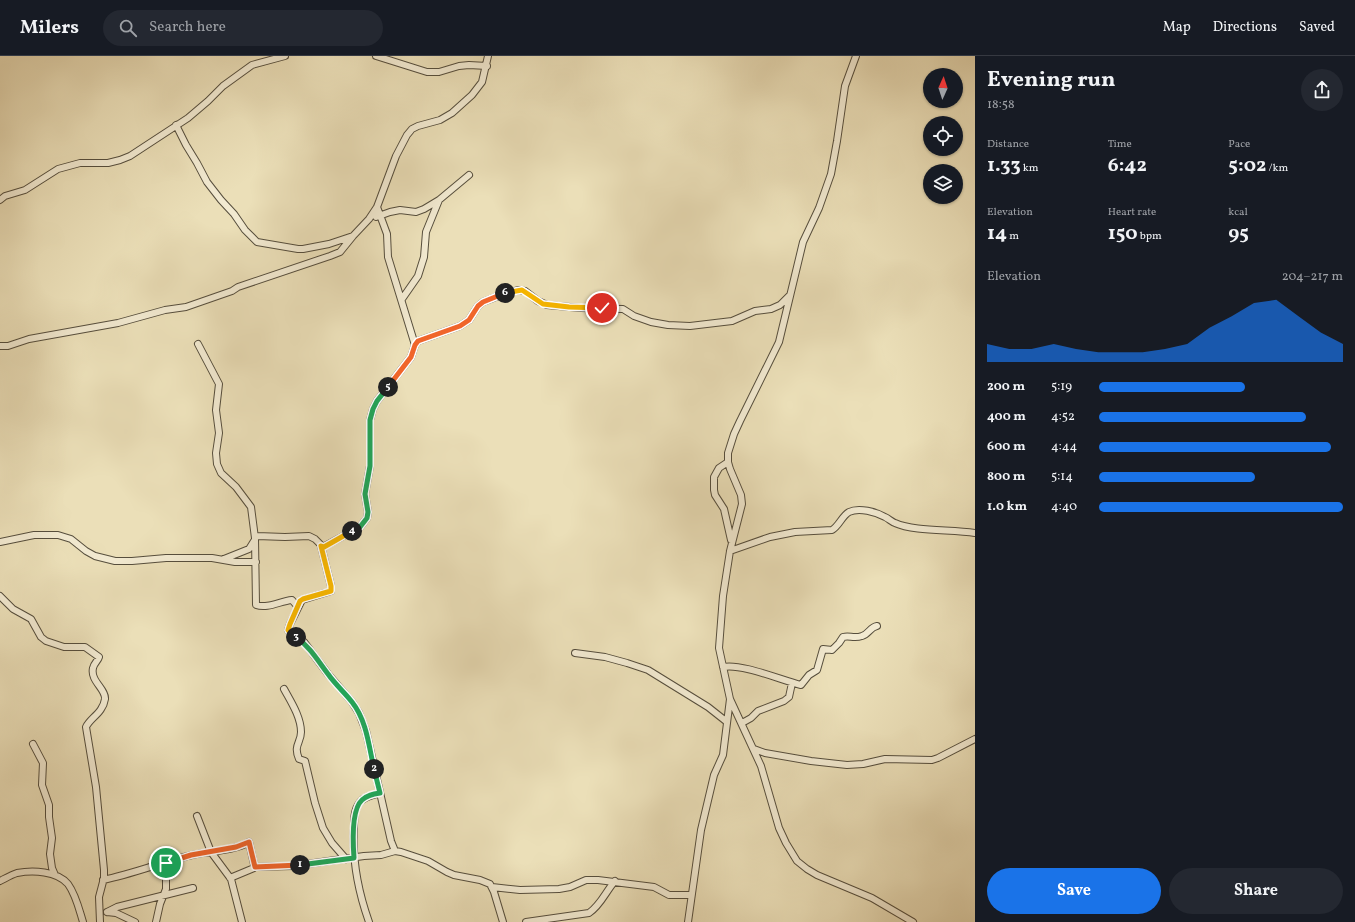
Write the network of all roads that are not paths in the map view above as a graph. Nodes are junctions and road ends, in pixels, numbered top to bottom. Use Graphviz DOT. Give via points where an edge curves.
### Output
graph roads {
  1 [pos="285,56"];
  2 [pos="376,56"];
  3 [pos="488,56"];
  4 [pos="856,56"];
  5 [pos="486,66"];
  6 [pos="176,124"];
  7 [pos="469,175"];
  8 [pos="0,200"];
  9 [pos="439,200"];
  10 [pos="377,207"];
  11 [pos="380,216"];
  12 [pos="369,220"];
  13 [pos="353,236"];
  14 [pos="790,295"];
  15 [pos="402,299"];
  16 [pos="198,344"];
  17 [pos="415,345"];
  18 [pos="0,346"];
  19 [pos="728,462"];
  20 [pos="975,533"];
  21 [pos="255,538"];
  22 [pos="731,541"];
  23 [pos="0,542"];
  24 [pos="321,546"];
  25 [pos="730,551"];
  26 [pos="223,560"];
  27 [pos="256,562"];
  28 [pos="0,596"];
  29 [pos="298,607"];
  30 [pos="877,626"];
  31 [pos="575,653"];
  32 [pos="723,667"];
  33 [pos="792,683"];
  34 [pos="284,688"];
  35 [pos="730,699"];
  36 [pos="738,714"];
  37 [pos="728,719"];
  38 [pos="742,723"];
  39 [pos="975,739"];
  40 [pos="33,744"];
  41 [pos="754,749"];
  42 [pos="380,793"];
  43 [pos="197,816"];
  44 [pos="395,851"];
  45 [pos="211,852"];
  46 [pos="354,858"];
  47 [pos="346,859"];
  48 [pos="166,863"];
  49 [pos="255,867"];
  50 [pos="55,875"];
  51 [pos="230,878"];
  52 [pos="103,880"];
  53 [pos="0,881"];
  54 [pos="615,881"];
  55 [pos="492,887"];
  56 [pos="193,888"];
  57 [pos="163,895"];
  58 [pos="691,895"];
  59 [pos="100,912"];
  60 [pos="107,912"];
  61 [pos="83,922"];
  62 [pos="100,922"];
  63 [pos="134,922"];
  64 [pos="156,922"];
  65 [pos="242,922"];
  66 [pos="369,922"];
  67 [pos="503,922"];
  68 [pos="526,922"];
  69 [pos="688,922"];
  70 [pos="913,922"];
  1 -- 6 [label="street" via="252,65 228,82 188,118"];
  2 -- 5 [label="street" via="427,72 439,72 459,66"];
  3 -- 5 [label="street"];
  4 -- 14 [label="street" via="846,86 831,174 803,242"];
  5 -- 10 [label="street" via="482,82 452,113 440,120 418,126 407,135"];
  6 -- 8 [label="street" via="120,160 108,163 80,163 58,169 25,190"];
  6 -- 13 [label="street" via="207,182 257,242 303,249"];
  7 -- 9 [label="street"];
  9 -- 11 [label="street" via="416,212 400,210"];
  9 -- 15 [label="street" via="426,232 424,257 418,276"];
  10 -- 11 [label="street"];
  10 -- 12 [label="street"];
  11 -- 12 [label="street"];
  11 -- 15 [label="street" via="387,234 388,257"];
  12 -- 13 [label="street"];
  13 -- 18 [label="street" via="340,252 186,307"];
  14 -- 17 [label="street" via="778,307 755,311 732,321 668,326 634,316 623,309 547,305 519,290 483,302 469,320 460,326 418,341"];
  14 -- 19 [label="street" via="779,342 734,434"];
  15 -- 17 [label="street"];
  16 -- 21 [label="street" via="220,387 216,410 219,433 217,464 221,473 236,487 251,508"];
  17 -- 24 [label="street" via="411,357 373,409 370,420 370,466 365,489 368,512 366,521 324,547"];
  19 -- 22 [label="street" via="742,504"];
  19 -- 22 [label="street" via="719,468 714,477 714,490 724,509"];
  20 -- 25 [label="street" via="910,527 896,524 874,512 857,511 846,514 832,530 795,532 770,537"];
  21 -- 24 [label="street" via="309,536 316,539"];
  21 -- 26 [label="street" via="249,549"];
  21 -- 27 [label="street"];
  22 -- 25 [label="street"];
  23 -- 26 [label="street" via="34,535 58,534 71,539 95,556 115,562 166,558"];
  24 -- 29 [label="street" via="331,591 303,599"];
  25 -- 32 [label="street" via="719,648"];
  26 -- 27 [label="street"];
  27 -- 29 [label="street" via="256,604 265,606 292,600"];
  28 -- 52 [label="street" via="13,609 30,619 46,641 64,647 85,647 99,657 93,673 104,693 104,701 97,715 86,727 96,787"];
  29 -- 42 [label="street" via="289,632 304,642 359,713 366,731"];
  30 -- 33 [label="street" via="872,627 863,636 843,637 832,650 823,649 817,670 801,685"];
  31 -- 37 [label="street" via="604,657 648,670"];
  32 -- 33 [label="street" via="742,668"];
  32 -- 35 [label="street"];
  33 -- 38 [label="street" via="789,697 758,711"];
  34 -- 47 [label="street" via="299,719 301,733 297,753 299,759 305,761 323,828"];
  35 -- 36 [label="street"];
  35 -- 37 [label="street"];
  36 -- 37 [label="street" via="733,713"];
  36 -- 38 [label="street"];
  37 -- 58 [label="street" via="723,755 714,775 701,830"];
  38 -- 41 [label="street"];
  39 -- 41 [label="street" via="932,760 886,759 856,765 811,761"];
  40 -- 50 [label="street" via="43,763 42,785 49,805 52,838 50,854"];
  41 -- 70 [label="street" via="779,828 797,861 807,870 872,898"];
  42 -- 44 [label="street"];
  42 -- 46 [label="street" via="367,796 357,807 354,821"];
  43 -- 45 [label="street"];
  44 -- 46 [label="street"];
  44 -- 55 [label="street" via="428,861 454,875 486,882"];
  45 -- 48 [label="street"];
  45 -- 49 [label="street" via="249,842"];
  45 -- 51 [label="street"];
  46 -- 47 [label="street"];
  46 -- 66 [label="street"];
  47 -- 49 [label="street" via="293,866"];
  48 -- 52 [label="street"];
  48 -- 57 [label="street"];
  49 -- 51 [label="street"];
  50 -- 53 [label="street" via="24,872"];
  50 -- 61 [label="street" via="67,883 73,892"];
  51 -- 65 [label="street"];
  52 -- 59 [label="street" via="99,897"];
  54 -- 55 [label="street" via="586,880 558,889 520,890"];
  54 -- 58 [label="street" via="654,887 669,895"];
  54 -- 68 [label="street" via="590,913"];
  55 -- 67 [label="street"];
  56 -- 57 [label="street"];
  57 -- 60 [label="street"];
  57 -- 64 [label="street"];
  58 -- 69 [label="street"];
  59 -- 60 [label="street"];
  59 -- 62 [label="street"];
  60 -- 63 [label="street" via="116,913"];
}
